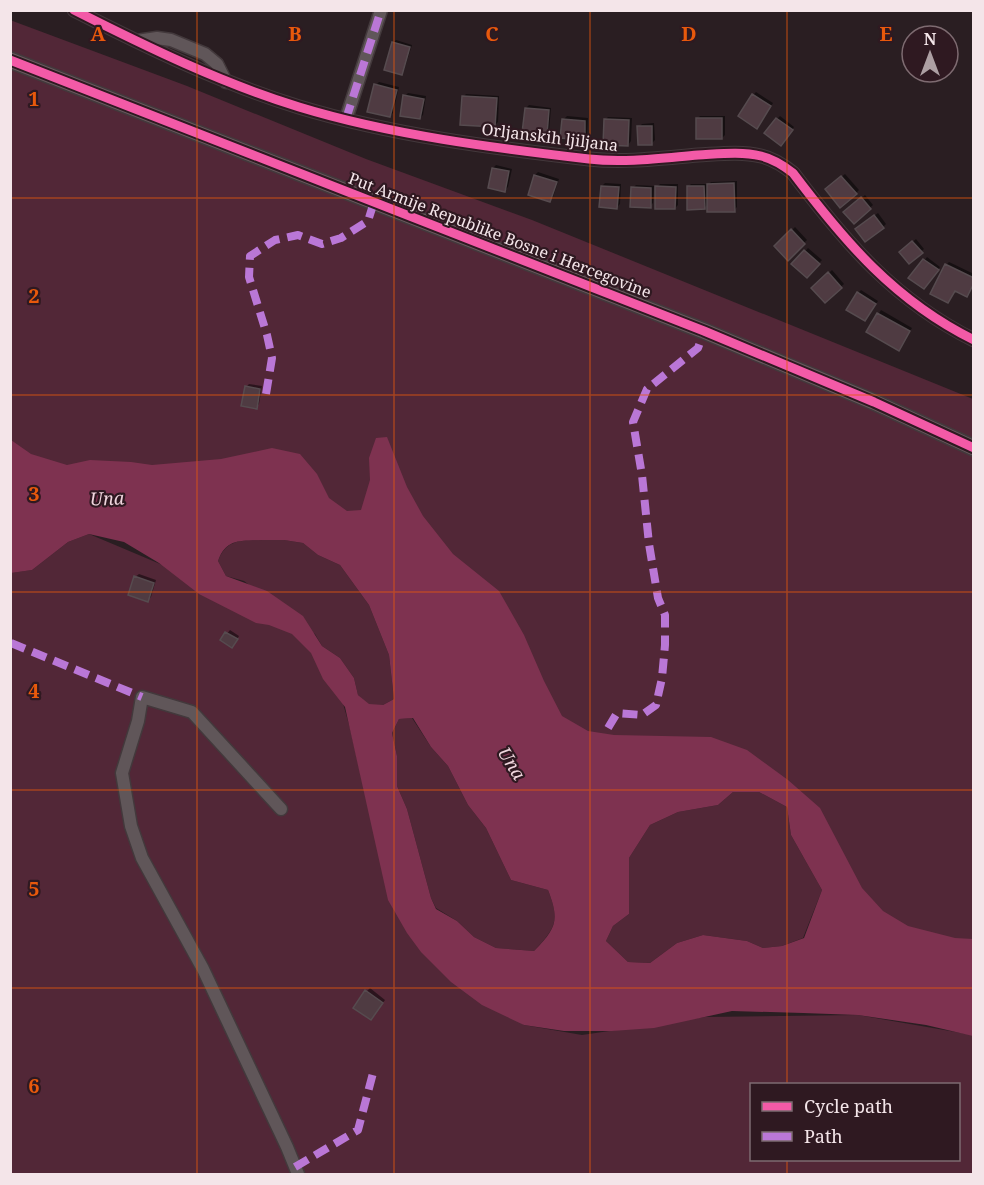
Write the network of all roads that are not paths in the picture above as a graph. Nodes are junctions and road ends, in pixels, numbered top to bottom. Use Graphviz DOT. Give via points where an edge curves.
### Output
graph roads {
  1 [pos="74,10"];
  2 [pos="381,10"];
  3 [pos="10,60"];
  4 [pos="346,119"];
  5 [pos="974,340"];
  6 [pos="974,448"];
  7 [pos="280,809"];
  8 [pos="298,1174"];
  1 -- 4 [label="street, Orljanskih ljiljana" via="226,81"];
  2 -- 4 [label="street"];
  3 -- 6 [label="main road, Put Armije Republike Bosne i Hercegovine" via="704,331"];
  4 -- 5 [label="street, Orljanskih ljiljana" via="595,160 722,153 771,159 793,173 846,240 889,285 921,310"];
  7 -- 8 [label="street" via="192,712 142,697 122,773 131,826 142,858 203,969"];
}
